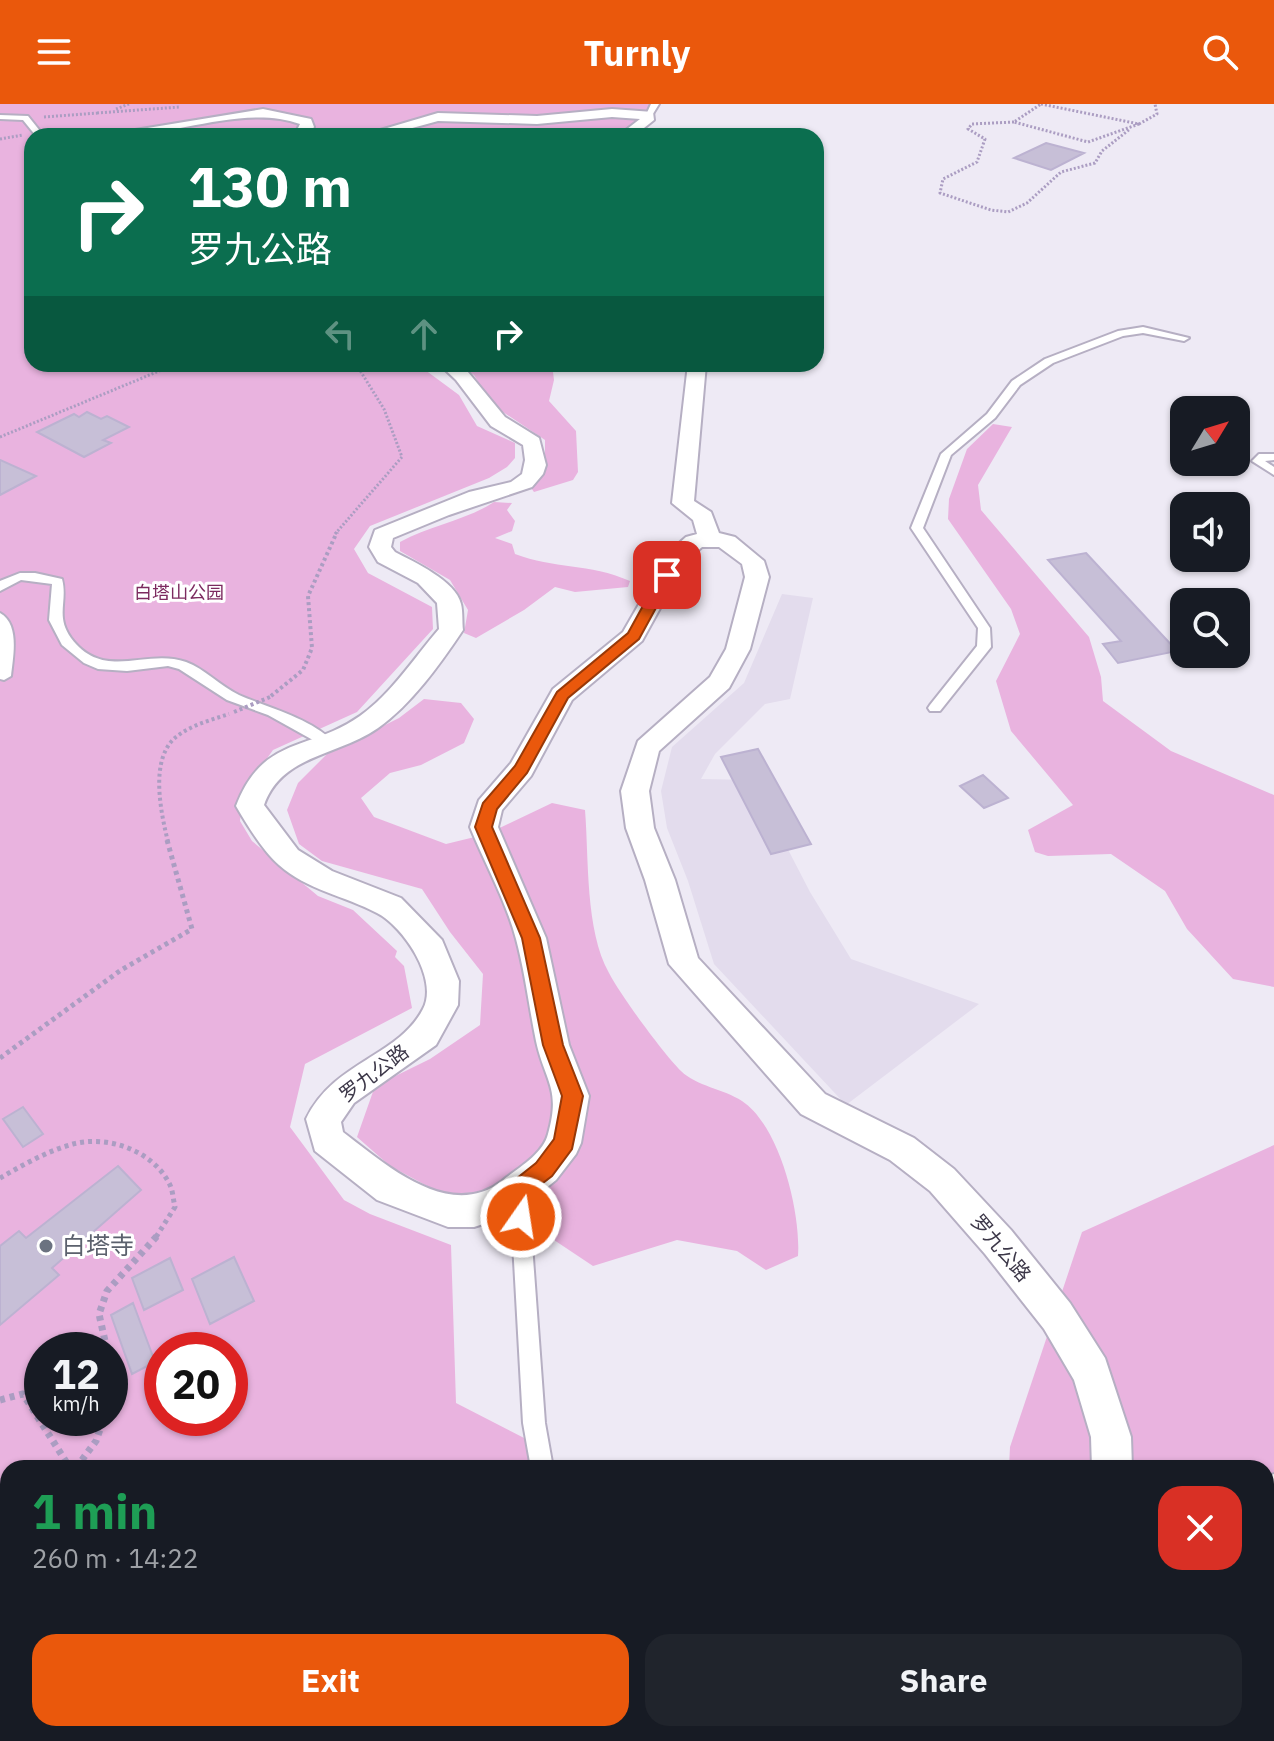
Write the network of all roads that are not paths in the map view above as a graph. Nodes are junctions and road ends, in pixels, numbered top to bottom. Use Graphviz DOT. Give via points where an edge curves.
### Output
graph roads {
  1 [pos="652,110"];
  2 [pos="0,117"];
  3 [pos="34,128"];
  4 [pos="166,128"];
  5 [pos="306,128"];
  6 [pos="397,128"];
  7 [pos="636,128"];
  8 [pos="1184,338"];
  9 [pos="457,372"];
  10 [pos="696,372"];
  11 [pos="1274,457"];
  12 [pos="1274,472"];
  13 [pos="709,538"];
  14 [pos="0,587"];
  15 [pos="0,617"];
  16 [pos="4,676"];
  17 [pos="935,708"];
  18 [pos="325,741"];
  19 [pos="519,1189"];
  20 [pos="541,1460"];
  21 [pos="1112,1460"];
  1 -- 6 [label="street" via="537,120 438,117"];
  1 -- 7 [label="street"];
  2 -- 3 [label="lane" via="19,116"];
  4 -- 5 [label="street" via="251,111 294,116 306,122"];
  8 -- 17 [label="lane" via="1143,330 1121,333 1049,361 1016,383 991,416 946,454 917,528 984,628 984,647"];
  9 -- 18 [label="street, 罗九公路" via="475,387 496,420 532,442 534,470 530,479 514,488 383,535 380,547 386,557 426,578 449,601 451,630 368,723"];
  10 -- 13 [label="street" via="683,503 703,517"];
  11 -- 12 [label="lane" via="1258,461"];
  13 -- 19 [label="street, 罗九公路" via="694,542 677,557 633,636 562,695 521,769 489,807 484,827 531,938 553,1045 572,1096 564,1143"];
  13 -- 21 [label="street, 罗九公路" via="727,542 753,561 757,577 738,649 720,682 647,747 635,791 640,828 684,964 813,1104 902,1149 942,1180 998,1242 1057,1316 1091,1372 1111,1437"];
  14 -- 18 [label="lane" via="27,575 58,582 55,620 67,642 89,660 127,667 168,662 184,666 232,697"];
  15 -- 16 [label="lane" via="8,640"];
  18 -- 19 [label="street, 罗九公路" via="278,764 254,787 250,806 288,857 322,879 391,906 431,948 443,981 442,1005 425,1036 342,1093 323,1119 327,1140 390,1189 448,1211 501,1203"];
  19 -- 20 [label="lane"];
}
